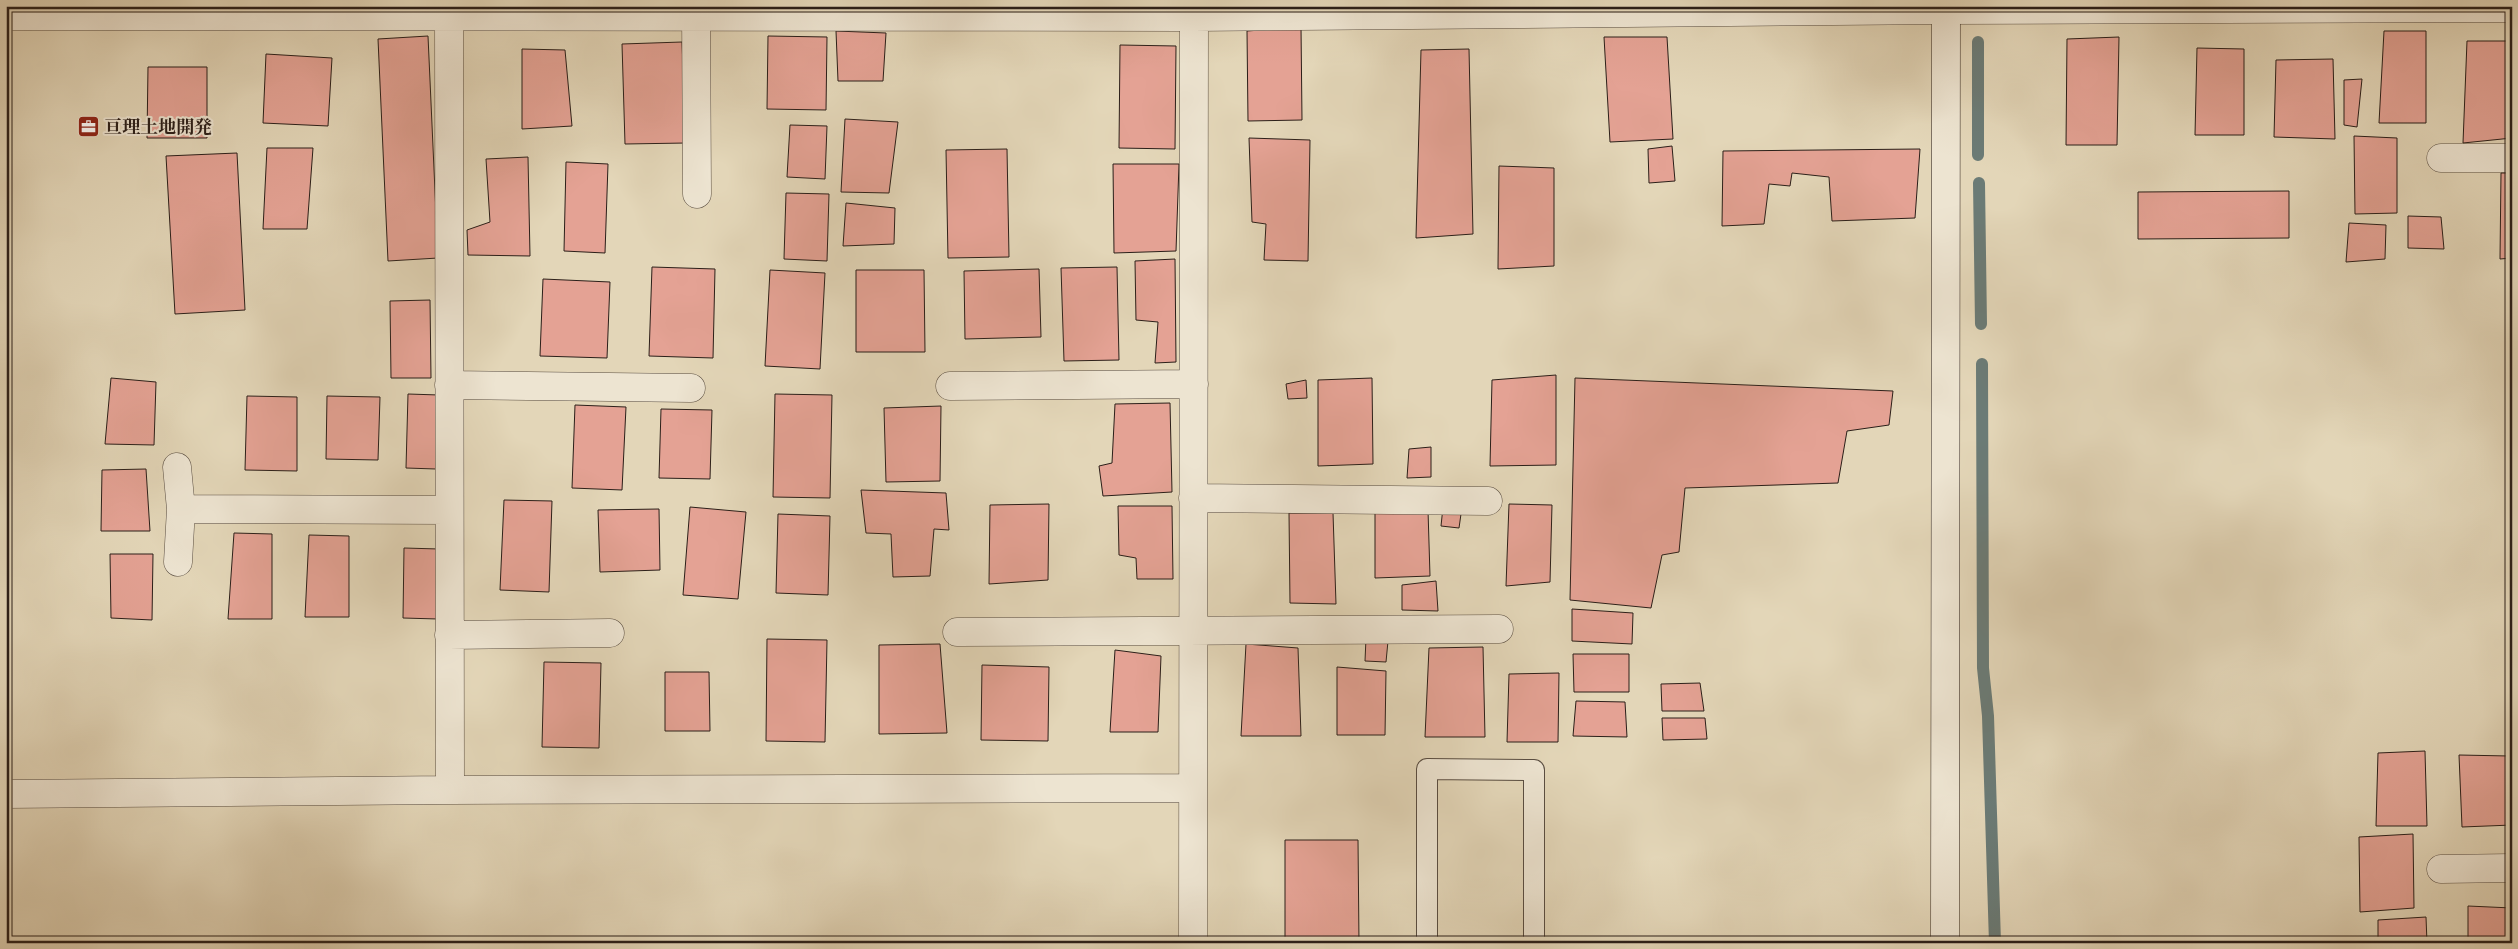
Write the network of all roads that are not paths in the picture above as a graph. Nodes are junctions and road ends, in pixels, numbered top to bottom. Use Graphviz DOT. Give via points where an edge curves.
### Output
graph roads {
  1 [pos="1946,8"];
  2 [pos="2512,8"];
  3 [pos="449,12"];
  4 [pos="696,12"];
  5 [pos="1194,12"];
  6 [pos="6,16"];
  7 [pos="2441,158"];
  8 [pos="2512,158"];
  9 [pos="697,194"];
  10 [pos="1194,384"];
  11 [pos="450,385"];
  12 [pos="950,386"];
  13 [pos="691,388"];
  14 [pos="177,467"];
  15 [pos="1193,498"];
  16 [pos="1488,501"];
  17 [pos="181,509"];
  18 [pos="449,510"];
  19 [pos="178,562"];
  20 [pos="1499,629"];
  21 [pos="956,632"];
  22 [pos="1193,632"];
  23 [pos="610,633"];
  24 [pos="449,636"];
  25 [pos="1193,788"];
  26 [pos="450,790"];
  27 [pos="6,794"];
  28 [pos="2512,868"];
  29 [pos="2441,869"];
  30 [pos="1193,943"];
  31 [pos="1427,943"];
  32 [pos="1534,943"];
  33 [pos="1945,943"];
  1 -- 2 [label="street"];
  1 -- 5 [label="street"];
  1 -- 33 [label="street"];
  3 -- 4 [label="street"];
  3 -- 6 [label="street"];
  3 -- 11 [label="street"];
  4 -- 5 [label="street"];
  4 -- 9 [label="street"];
  5 -- 10 [label="street"];
  7 -- 8 [label="street"];
  10 -- 12 [label="street"];
  10 -- 15 [label="street"];
  11 -- 13 [label="street"];
  11 -- 18 [label="street"];
  14 -- 17 [label="street"];
  15 -- 16 [label="street"];
  15 -- 22 [label="street"];
  17 -- 18 [label="street"];
  17 -- 19 [label="street"];
  18 -- 24 [label="street"];
  20 -- 22 [label="street"];
  21 -- 22 [label="street"];
  22 -- 25 [label="street"];
  23 -- 24 [label="street"];
  24 -- 26 [label="street"];
  25 -- 26 [label="street"];
  25 -- 30 [label="street"];
  26 -- 27 [label="street"];
  28 -- 29 [label="street"];
  31 -- 32 [label="lane" via="1427,769 1534,770"];
}
